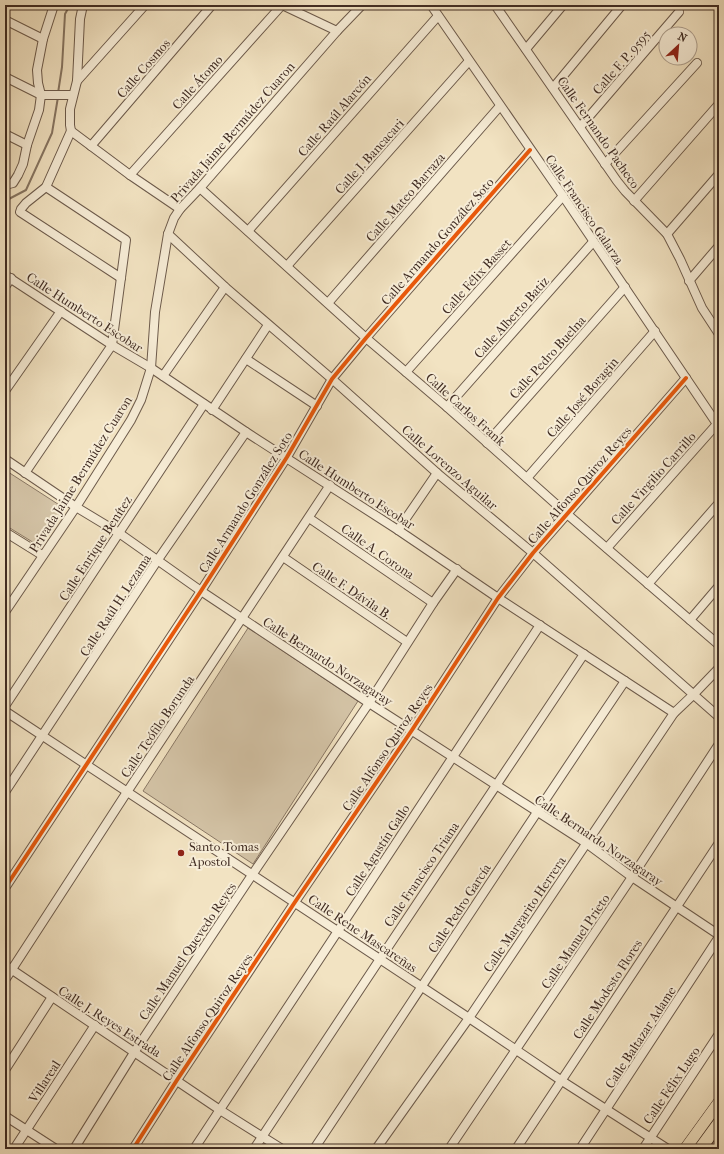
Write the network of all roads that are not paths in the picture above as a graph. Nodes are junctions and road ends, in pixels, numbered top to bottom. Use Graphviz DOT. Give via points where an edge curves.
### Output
graph roads {
  1 [pos="54,5"];
  2 [pos="83,5"];
  3 [pos="144,5"];
  4 [pos="212,5"];
  5 [pos="282,5"];
  6 [pos="362,5"];
  7 [pos="431,5"];
  8 [pos="563,5"];
  9 [pos="622,5"];
  10 [pos="498,6"];
  11 [pos="679,12"];
  12 [pos="438,16"];
  13 [pos="5,20"];
  14 [pos="337,31"];
  15 [pos="43,39"];
  16 [pos="526,49"];
  17 [pos="469,61"];
  18 [pos="694,66"];
  19 [pos="5,77"];
  20 [pos="77,81"];
  21 [pos="553,88"];
  22 [pos="44,95"];
  23 [pos="73,95"];
  24 [pos="719,104"];
  25 [pos="500,106"];
  26 [pos="580,127"];
  27 [pos="71,131"];
  28 [pos="5,134"];
  29 [pos="27,145"];
  30 [pos="91,146"];
  31 [pos="530,150"];
  32 [pos="605,164"];
  33 [pos="719,174"];
  34 [pos="130,176"];
  35 [pos="5,185"];
  36 [pos="46,187"];
  37 [pos="200,188"];
  38 [pos="563,196"];
  39 [pos="634,201"];
  40 [pos="180,209"];
  41 [pos="248,231"];
  42 [pos="168,234"];
  43 [pos="667,234"];
  44 [pos="593,242"];
  45 [pos="719,246"];
  46 [pos="287,266"];
  47 [pos="8,277"];
  48 [pos="121,278"];
  49 [pos="689,281"];
  50 [pos="5,287"];
  51 [pos="225,287"];
  52 [pos="625,287"];
  53 [pos="328,303"];
  54 [pos="61,311"];
  55 [pos="719,318"];
  56 [pos="268,325"];
  57 [pos="713,325"];
  58 [pos="655,331"];
  59 [pos="719,334"];
  60 [pos="366,338"];
  61 [pos="112,345"];
  62 [pos="246,359"];
  63 [pos="151,368"];
  64 [pos="406,372"];
  65 [pos="163,376"];
  66 [pos="686,378"];
  67 [pos="332,379"];
  68 [pos="5,391"];
  69 [pos="204,404"];
  70 [pos="317,406"];
  71 [pos="447,407"];
  72 [pos="212,410"];
  73 [pos="718,425"];
  74 [pos="246,432"];
  75 [pos="486,443"];
  76 [pos="287,458"];
  77 [pos="5,459"];
  78 [pos="437,472"];
  79 [pos="25,473"];
  80 [pos="527,478"];
  81 [pos="330,485"];
  82 [pos="719,503"];
  83 [pos="76,507"];
  84 [pos="567,514"];
  85 [pos="309,518"];
  86 [pos="398,530"];
  87 [pos="5,532"];
  88 [pos="119,534"];
  89 [pos="607,548"];
  90 [pos="533,553"];
  91 [pos="42,556"];
  92 [pos="283,557"];
  93 [pos="158,561"];
  94 [pos="457,569"];
  95 [pos="648,584"];
  96 [pos="719,586"];
  97 [pos="201,591"];
  98 [pos="498,598"];
  99 [pos="433,603"];
  100 [pos="5,612"];
  101 [pos="242,619"];
  102 [pos="690,620"];
  103 [pos="540,625"];
  104 [pos="408,642"];
  105 [pos="719,645"];
  106 [pos="584,654"];
  107 [pos="719,668"];
  108 [pos="625,681"];
  109 [pos="694,694"];
  110 [pos="369,703"];
  111 [pos="5,706"];
  112 [pos="5,711"];
  113 [pos="674,713"];
  114 [pos="719,716"];
  115 [pos="412,730"];
  116 [pos="43,736"];
  117 [pos="719,744"];
  118 [pos="453,757"];
  119 [pos="86,765"];
  120 [pos="496,785"];
  121 [pos="5,792"];
  122 [pos="128,792"];
  123 [pos="536,812"];
  124 [pos="586,843"];
  125 [pos="719,843"];
  126 [pos="252,875"];
  127 [pos="632,877"];
  128 [pos="5,888"];
  129 [pos="295,902"];
  130 [pos="676,906"];
  131 [pos="338,931"];
  132 [pos="719,936"];
  133 [pos="380,959"];
  134 [pos="5,965"];
  135 [pos="12,970"];
  136 [pos="5,980"];
  137 [pos="422,987"];
  138 [pos="52,997"];
  139 [pos="468,1018"];
  140 [pos="95,1025"];
  141 [pos="719,1034"];
  142 [pos="516,1050"];
  143 [pos="135,1051"];
  144 [pos="5,1070"];
  145 [pos="177,1080"];
  146 [pos="562,1081"];
  147 [pos="719,1102"];
  148 [pos="220,1110"];
  149 [pos="606,1110"];
  150 [pos="5,1116"];
  151 [pos="719,1123"];
  152 [pos="26,1130"];
  153 [pos="262,1136"];
  154 [pos="651,1137"];
  155 [pos="14,1149"];
  156 [pos="56,1149"];
  157 [pos="74,1149"];
  158 [pos="133,1149"];
  159 [pos="194,1149"];
  160 [pos="254,1149"];
  161 [pos="282,1149"];
  162 [pos="314,1149"];
  163 [pos="376,1149"];
  164 [pos="449,1149"];
  165 [pos="516,1149"];
  166 [pos="580,1149"];
  167 [pos="643,1149"];
  168 [pos="668,1149"];
  169 [pos="685,1149"];
  170 [pos="700,1149"];
  1 -- 15 [label="street"];
  2 -- 20 [label="street"];
  3 -- 20 [label="street"];
  4 -- 30 [label="street, Calle Cosmos"];
  5 -- 14 [label="street"];
  5 -- 34 [label="street, Calle Átomo"];
  6 -- 14 [label="street, Privada Jaime Bermúdez Cuaron"];
  7 -- 12 [label="street, Calle Francisco Galarza"];
  8 -- 16 [label="street"];
  9 -- 21 [label="street"];
  10 -- 16 [label="street, Calle Fernando Pacheco"];
  11 -- 26 [label="street, Calle F. P. 9595"];
  12 -- 17 [label="street, Calle Francisco Galarza"];
  12 -- 41 [label="street, Calle Raúl Alarcón"];
  13 -- 15 [label="street"];
  14 -- 37 [label="street, Privada Jaime Bermúdez Cuaron"];
  15 -- 22 [label="street" via="37,70 38,83"];
  16 -- 21 [label="street, Calle Fernando Pacheco"];
  17 -- 25 [label="street, Calle Francisco Galarza"];
  17 -- 46 [label="street, Calle J. Bancacari"];
  18 -- 32 [label="street"];
  19 -- 22 [label="street"];
  20 -- 23 [label="street"];
  21 -- 26 [label="street, Calle Fernando Pacheco"];
  22 -- 23 [label="street"];
  22 -- 29 [label="street"];
  23 -- 27 [label="street" via="69,119"];
  24 -- 39 [label="street"];
  25 -- 31 [label="street, Calle Francisco Galarza"];
  25 -- 53 [label="street, Calle Mateo Barraza"];
  26 -- 32 [label="street, Calle Fernando Pacheco"];
  27 -- 30 [label="street"];
  27 -- 36 [label="street"];
  28 -- 29 [label="street"];
  29 -- 35 [label="street" via="18,175 13,183"];
  30 -- 34 [label="street"];
  31 -- 38 [label="street, Calle Francisco Galarza"];
  31 -- 60 [label="street, Calle Armando González Soto"];
  32 -- 39 [label="street, Calle Fernando Pacheco"];
  33 -- 43 [label="street"];
  34 -- 40 [label="street"];
  36 -- 48 [label="street" via="125,239"];
  36 -- 48 [label="street" via="26,203 20,212"];
  37 -- 40 [label="street, Privada Jaime Bermúdez Cuaron"];
  37 -- 41 [label="street, Calle Carlos Frank"];
  38 -- 44 [label="street, Calle Francisco Galarza"];
  38 -- 64 [label="street, Calle Félix Basset"];
  39 -- 43 [label="street, Calle Fernando Pacheco"];
  40 -- 42 [label="street, Privada Jaime Bermúdez Cuaron"];
  41 -- 46 [label="street, Calle Carlos Frank"];
  42 -- 51 [label="street, Calle Lorenzo Aguilar"];
  42 -- 63 [label="street, Privada Jaime Bermúdez Cuaron" via="155,312"];
  43 -- 49 [label="street, Calle Fernando Pacheco"];
  44 -- 52 [label="street, Calle Francisco Galarza"];
  44 -- 71 [label="street, Calle Alberto Batiz"];
  45 -- 49 [label="street"];
  46 -- 53 [label="street, Calle Carlos Frank"];
  47 -- 50 [label="street"];
  47 -- 54 [label="street, Calle Humberto Escobar"];
  48 -- 61 [label="street"];
  49 -- 57 [label="street, Calle Fernando Pacheco"];
  51 -- 56 [label="street, Calle Lorenzo Aguilar"];
  51 -- 65 [label="street"];
  52 -- 58 [label="street, Calle Francisco Galarza"];
  52 -- 75 [label="street, Calle Pedro Buelna"];
  53 -- 60 [label="street, Calle Carlos Frank"];
  54 -- 61 [label="street, Calle Humberto Escobar"];
  54 -- 68 [label="street"];
  55 -- 57 [label="street"];
  56 -- 62 [label="street"];
  56 -- 67 [label="street, Calle Lorenzo Aguilar"];
  57 -- 59 [label="street, Calle Fernando Pacheco"];
  58 -- 66 [label="street, Calle Francisco Galarza"];
  58 -- 80 [label="street, Calle José Boragin"];
  60 -- 64 [label="street, Calle Carlos Frank"];
  60 -- 67 [label="street, Calle Armando González Soto"];
  61 -- 63 [label="street, Calle Humberto Escobar"];
  61 -- 79 [label="street"];
  62 -- 70 [label="street"];
  62 -- 72 [label="street"];
  63 -- 65 [label="street, Calle Humberto Escobar"];
  63 -- 83 [label="street, Privada Jaime Bermúdez Cuaron" via="141,400 131,420"];
  64 -- 71 [label="street, Calle Carlos Frank"];
  65 -- 69 [label="street, Calle Humberto Escobar"];
  66 -- 73 [label="street, Calle Francisco Galarza"];
  66 -- 84 [label="street, Calle Alfonso Quiroz Reyes"];
  67 -- 70 [label="street, Calle Armando González Soto"];
  67 -- 78 [label="street, Calle Lorenzo Aguilar"];
  69 -- 72 [label="street, Calle Humberto Escobar"];
  69 -- 88 [label="street, Calle Enrique Benítez"];
  70 -- 76 [label="street, Calle Armando González Soto"];
  71 -- 75 [label="street, Calle Carlos Frank"];
  72 -- 74 [label="street, Calle Humberto Escobar"];
  73 -- 89 [label="street, Calle Virgilio Carrillo"];
  74 -- 76 [label="street, Calle Humberto Escobar"];
  74 -- 93 [label="street, Calle Raúl H. Lezama"];
  75 -- 80 [label="street, Calle Carlos Frank"];
  76 -- 81 [label="street, Calle Humberto Escobar"];
  76 -- 97 [label="street, Calle Armando González Soto"];
  77 -- 79 [label="street, Calle Bernardo Norzagaray"];
  78 -- 86 [label="street"];
  78 -- 90 [label="street, Calle Lorenzo Aguilar"];
  79 -- 83 [label="street, Calle Bernardo Norzagaray"];
  80 -- 84 [label="street, Calle Carlos Frank"];
  81 -- 85 [label="street, Calle Teófilo Borunda"];
  81 -- 86 [label="street, Calle Humberto Escobar"];
  82 -- 95 [label="street"];
  83 -- 88 [label="street, Calle Bernardo Norzagaray"];
  83 -- 91 [label="street, Privada Jaime Bermúdez Cuaron"];
  84 -- 89 [label="street, Calle Carlos Frank"];
  84 -- 90 [label="street, Calle Alfonso Quiroz Reyes"];
  85 -- 92 [label="street, Calle Teófilo Borunda"];
  85 -- 99 [label="street, Calle A. Corona"];
  86 -- 94 [label="street, Calle Humberto Escobar"];
  87 -- 91 [label="street"];
  88 -- 93 [label="street, Calle Bernardo Norzagaray"];
  88 -- 111 [label="street, Calle Enrique Benítez"];
  89 -- 95 [label="street, Calle Carlos Frank"];
  90 -- 98 [label="street, Calle Alfonso Quiroz Reyes"];
  90 -- 109 [label="street, Calle Lorenzo Aguilar"];
  91 -- 100 [label="street, Privada Jaime Bermúdez Cuaron"];
  92 -- 101 [label="street, Calle Teófilo Borunda"];
  92 -- 104 [label="street, Calle F. Dávila B."];
  93 -- 97 [label="street, Calle Bernardo Norzagaray"];
  93 -- 116 [label="street, Calle Raúl H. Lezama"];
  94 -- 98 [label="street, Calle Humberto Escobar"];
  94 -- 99 [label="street, Calle Manuel Quevedo Reyes"];
  95 -- 102 [label="street, Calle Carlos Frank"];
  96 -- 102 [label="street"];
  97 -- 101 [label="street, Calle Bernardo Norzagaray"];
  97 -- 119 [label="street, Calle Armando González Soto"];
  98 -- 103 [label="street, Calle Humberto Escobar"];
  98 -- 115 [label="street, Calle Alfonso Quiroz Reyes"];
  99 -- 104 [label="street, Calle Manuel Quevedo Reyes"];
  101 -- 110 [label="street, Calle Bernardo Norzagaray"];
  101 -- 122 [label="street, Calle Teófilo Borunda"];
  102 -- 105 [label="street, Calle Carlos Frank"];
  103 -- 106 [label="street, Calle Humberto Escobar"];
  103 -- 118 [label="street, Calle Agustín Gallo"];
  104 -- 110 [label="street, Calle Manuel Quevedo Reyes"];
  106 -- 108 [label="street, Calle Humberto Escobar"];
  106 -- 120 [label="street, Calle Francisco Triana"];
  107 -- 109 [label="street, Calle Margarito Herrera"];
  108 -- 113 [label="street, Calle Humberto Escobar"];
  108 -- 123 [label="street, Calle Pedro García"];
  109 -- 113 [label="street, Calle Margarito Herrera"];
  109 -- 114 [label="street, Calle Lorenzo Aguilar"];
  110 -- 115 [label="street, Calle Bernardo Norzagaray"];
  110 -- 126 [label="street, Calle Manuel Quevedo Reyes"];
  112 -- 116 [label="street, Calle Rene Mascareñas"];
  113 -- 124 [label="street, Calle Margarito Herrera"];
  115 -- 118 [label="street, Calle Bernardo Norzagaray"];
  115 -- 129 [label="street, Calle Alfonso Quiroz Reyes"];
  116 -- 119 [label="street, Calle Rene Mascareñas"];
  116 -- 121 [label="street, Calle Raúl H. Lezama"];
  117 -- 127 [label="street, Calle Manuel Prieto"];
  118 -- 120 [label="street, Calle Bernardo Norzagaray"];
  118 -- 131 [label="street, Calle Agustín Gallo"];
  119 -- 122 [label="street, Calle Rene Mascareñas"];
  119 -- 128 [label="street, Calle Armando González Soto"];
  120 -- 123 [label="street, Calle Bernardo Norzagaray"];
  120 -- 133 [label="street, Calle Francisco Triana"];
  122 -- 126 [label="street, Calle Rene Mascareñas"];
  122 -- 135 [label="street, Calle Teófilo Borunda"];
  123 -- 124 [label="street, Calle Bernardo Norzagaray"];
  123 -- 137 [label="street, Calle Pedro García"];
  124 -- 127 [label="street, Calle Bernardo Norzagaray"];
  124 -- 139 [label="street, Calle Margarito Herrera"];
  125 -- 130 [label="street, Calle Modesto Flores"];
  126 -- 129 [label="street, Calle Rene Mascareñas"];
  126 -- 143 [label="street, Calle Manuel Quevedo Reyes"];
  127 -- 130 [label="street, Calle Bernardo Norzagaray"];
  127 -- 142 [label="street, Calle Manuel Prieto"];
  129 -- 131 [label="street, Calle Rene Mascareñas"];
  129 -- 145 [label="street, Calle Alfonso Quiroz Reyes"];
  130 -- 132 [label="street, Calle Bernardo Norzagaray"];
  130 -- 146 [label="street, Calle Modesto Flores"];
  131 -- 133 [label="street, Calle Rene Mascareñas"];
  131 -- 148 [label="street, Calle Agustín Gallo"];
  132 -- 149 [label="street, Calle Baltazar Adame"];
  133 -- 137 [label="street, Calle Rene Mascareñas"];
  133 -- 153 [label="street, Calle Francisco Triana"];
  134 -- 135 [label="street, Calle J. Reyes Estrada"];
  135 -- 136 [label="street, Calle Teófilo Borunda"];
  135 -- 138 [label="street, Calle J. Reyes Estrada"];
  137 -- 139 [label="street, Calle Rene Mascareñas"];
  137 -- 162 [label="street, Calle Pedro García"];
  138 -- 140 [label="street, Calle J. Reyes Estrada"];
  138 -- 144 [label="street"];
  139 -- 142 [label="street, Calle Rene Mascareñas"];
  139 -- 163 [label="street, Calle Margarito Herrera"];
  140 -- 143 [label="street, Calle J. Reyes Estrada"];
  140 -- 152 [label="street, Villareal"];
  141 -- 154 [label="street, Calle Félix Lugo"];
  142 -- 146 [label="street, Calle Rene Mascareñas"];
  142 -- 164 [label="street, Calle Manuel Prieto"];
  143 -- 145 [label="street, Calle J. Reyes Estrada"];
  143 -- 157 [label="street, Calle Manuel Quevedo Reyes"];
  145 -- 148 [label="street, Calle J. Reyes Estrada"];
  145 -- 158 [label="street, Calle Alfonso Quiroz Reyes"];
  146 -- 149 [label="street, Calle Rene Mascareñas"];
  146 -- 165 [label="street, Calle Modesto Flores"];
  147 -- 169 [label="main road"];
  148 -- 153 [label="street, Calle J. Reyes Estrada"];
  148 -- 159 [label="street, Calle Agustín Gallo"];
  149 -- 154 [label="street, Calle Rene Mascareñas"];
  149 -- 166 [label="street, Calle Baltazar Adame"];
  150 -- 152 [label="street"];
  151 -- 170 [label="highway"];
  152 -- 155 [label="street, Villareal"];
  152 -- 156 [label="street"];
  153 -- 160 [label="street, Calle Francisco Triana"];
  153 -- 161 [label="street, Calle J. Reyes Estrada"];
  154 -- 167 [label="street, Calle Félix Lugo"];
  154 -- 168 [label="street, Calle Rene Mascareñas"];
}
